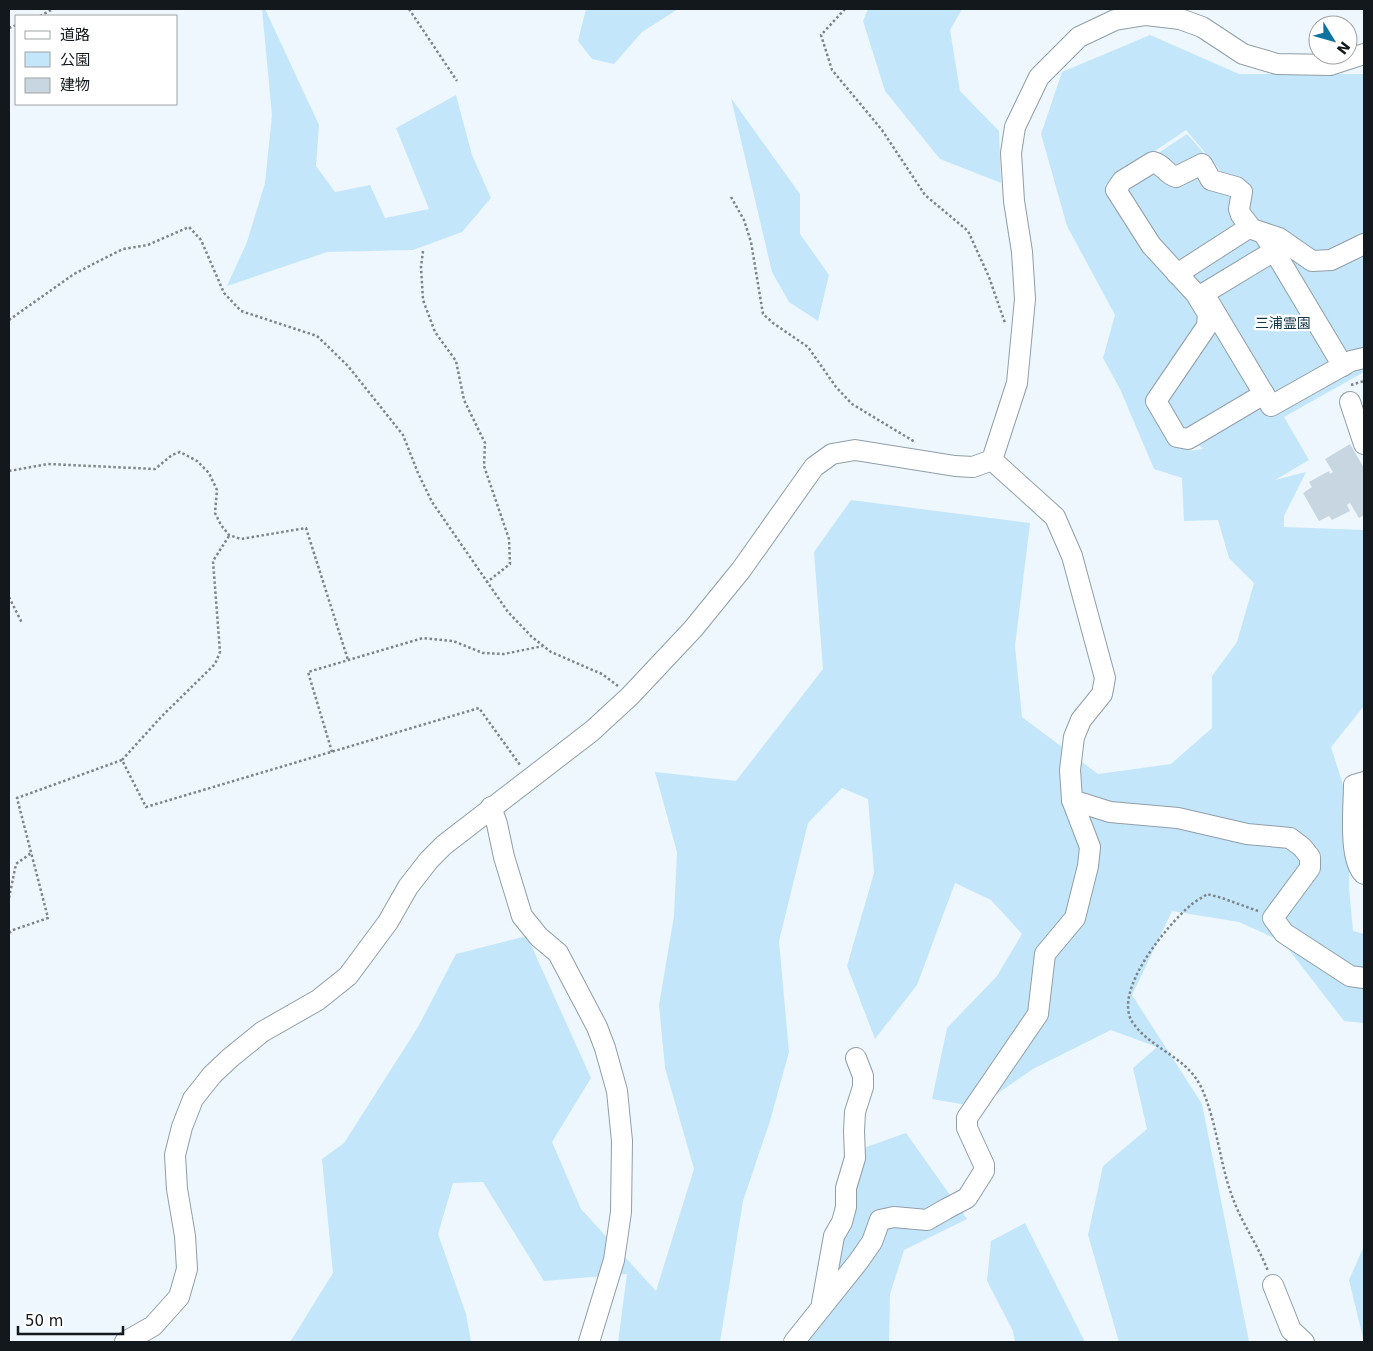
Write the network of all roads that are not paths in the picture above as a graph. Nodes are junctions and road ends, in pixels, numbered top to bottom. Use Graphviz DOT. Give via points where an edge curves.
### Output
graph roads {
  1 [pos="1364,54"];
  2 [pos="1263,238"];
  3 [pos="1364,244"];
  4 [pos="1177,274"];
  5 [pos="1201,295"];
  6 [pos="1364,358"];
  7 [pos="1343,366"];
  8 [pos="1264,394"];
  9 [pos="1350,402"];
  10 [pos="1364,444"];
  11 [pos="992,460"];
  12 [pos="1364,782"];
  13 [pos="1072,800"];
  14 [pos="491,807"];
  15 [pos="1363,871"];
  16 [pos="1364,978"];
  17 [pos="856,1058"];
  18 [pos="1273,1285"];
  19 [pos="822,1307"];
  20 [pos="125,1342"];
  21 [pos="589,1342"];
  22 [pos="794,1342"];
  23 [pos="1304,1342"];
  1 -- 11 [label="street" via="1330,65 1278,64 1243,54 1202,27 1180,19 1146,15 1115,20 1079,37 1039,77 1015,127 1011,153 1025,299 1017,383"];
  2 -- 3 [label="street" via="1279,238 1312,261 1331,260"];
  2 -- 4 [label="street"];
  2 -- 4 [label="street" via="1241,215 1242,192 1236,187 1212,180 1202,164 1176,177 1153,162 1122,181 1116,190 1151,245"];
  2 -- 5 [label="street"];
  2 -- 7 [label="street"];
  4 -- 5 [label="street"];
  5 -- 8 [label="street"];
  5 -- 8 [label="street" via="1208,314 1207,326 1156,401 1177,437 1188,439"];
  6 -- 7 [label="street"];
  7 -- 8 [label="street" via="1271,406"];
  9 -- 10 [label="street"];
  11 -- 13 [label="street" via="1055,517 1072,556 1105,678 1102,694 1081,720 1074,737 1070,770"];
  11 -- 14 [label="street" via="973,466 916,461 855,450 832,454 814,467 741,570 693,629 630,696 592,731"];
  12 -- 15 [label="street" via="1354,785 1354,854"];
  13 -- 16 [label="street" via="1110,812 1178,818 1247,834 1290,838 1310,857 1310,868 1273,918 1284,933 1350,976"];
  13 -- 19 [label="street" via="1090,847 1088,866 1075,918 1044,954 1038,1014 967,1118 967,1128 984,1171 967,1198 927,1220 894,1217 880,1220 872,1242"];
  14 -- 20 [label="street" via="429,860 348,976 318,1000 242,1047 212,1075 193,1099 175,1155 187,1269 178,1297 153,1326"];
  14 -- 21 [label="street" via="522,916 558,953 600,1034 617,1091 622,1141 621,1212 614,1260"];
  17 -- 19 [label="street" via="863,1076 863,1087 855,1112 855,1158 846,1188 846,1207 834,1236"];
  18 -- 23 [label="street" via="1291,1330"];
  19 -- 22 [label="street"];
}
